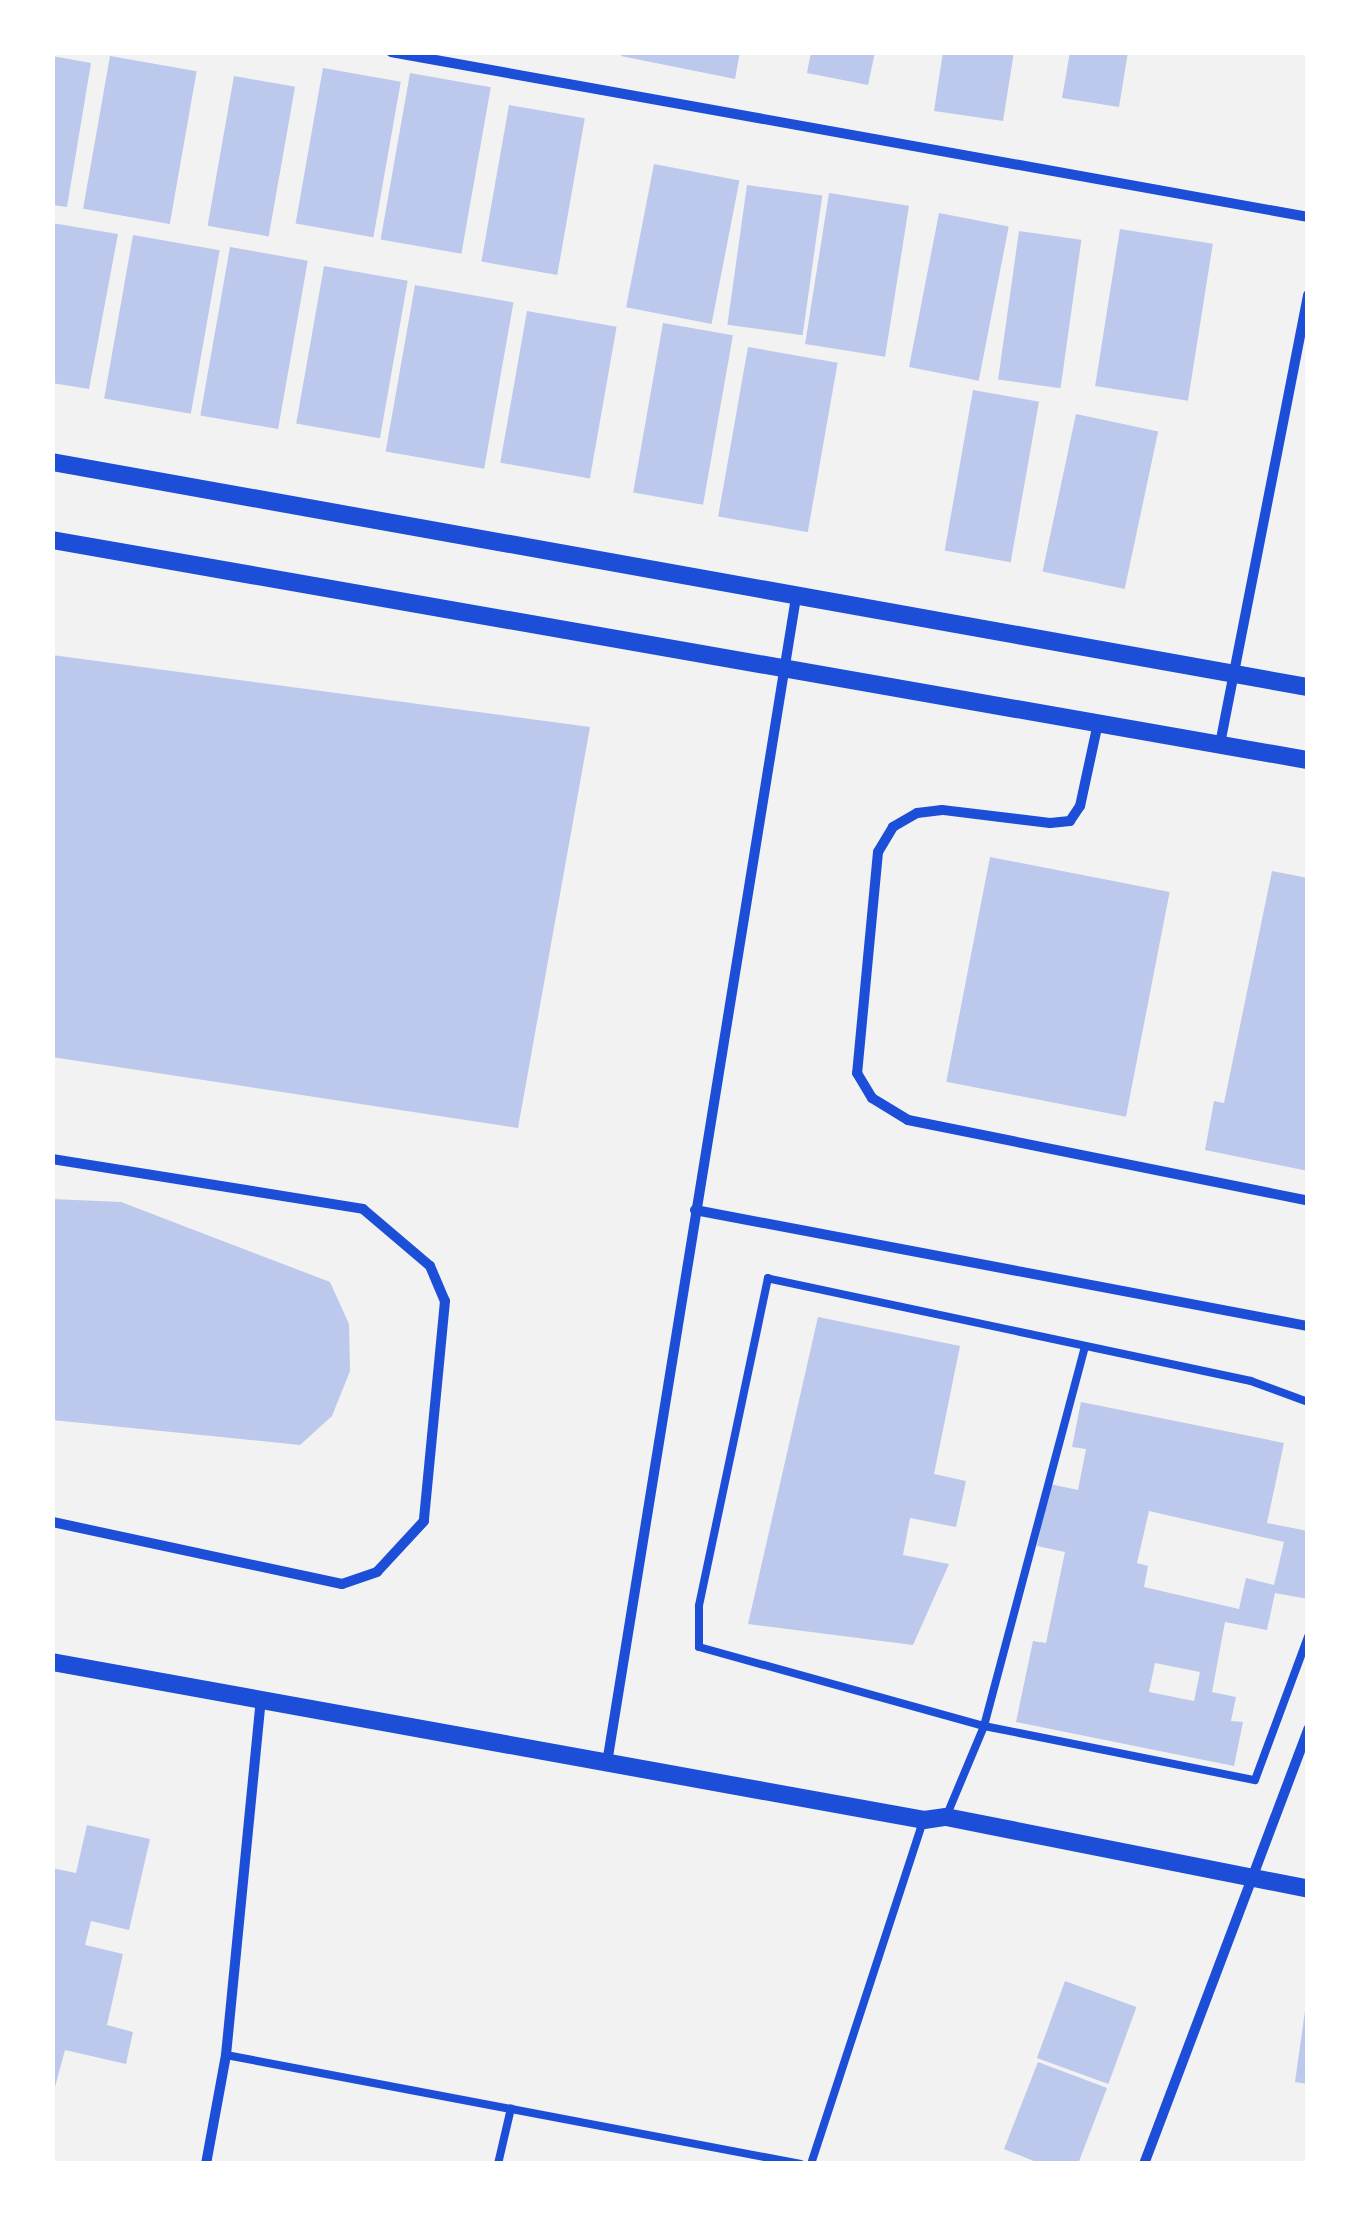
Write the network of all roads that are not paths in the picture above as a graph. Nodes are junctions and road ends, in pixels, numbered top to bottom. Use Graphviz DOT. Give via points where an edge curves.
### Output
graph roads {
  1 [pos="391,52"];
  2 [pos="1308,218"];
  3 [pos="1308,295"];
  4 [pos="52,462"];
  5 [pos="52,540"];
  6 [pos="796,598"];
  7 [pos="785,668"];
  8 [pos="1232,673"];
  9 [pos="1308,687"];
  10 [pos="1098,723"];
  11 [pos="1220,744"];
  12 [pos="1308,760"];
  13 [pos="52,1158"];
  14 [pos="1308,1201"];
  15 [pos="695,1210"];
  16 [pos="1308,1326"];
  17 [pos="1085,1347"];
  18 [pos="1308,1402"];
  19 [pos="52,1522"];
  20 [pos="1308,1637"];
  21 [pos="52,1662"];
  22 [pos="262,1700"];
  23 [pos="984,1726"];
  24 [pos="1308,1729"];
  25 [pos="607,1762"];
  26 [pos="946,1817"];
  27 [pos="924,1820"];
  28 [pos="1252,1879"];
  29 [pos="1308,1889"];
  30 [pos="226,2056"];
  31 [pos="511,2108"];
  32 [pos="206,2164"];
  33 [pos="498,2164"];
  34 [pos="801,2164"];
  35 [pos="811,2164"];
  36 [pos="1144,2164"];
  1 -- 2 [label="street"];
  3 -- 8 [label="street"];
  4 -- 6 [label="street"];
  5 -- 7 [label="street"];
  6 -- 7 [label="street"];
  6 -- 8 [label="street"];
  7 -- 10 [label="street"];
  7 -- 15 [label="street"];
  8 -- 9 [label="street"];
  8 -- 11 [label="street"];
  10 -- 11 [label="street"];
  10 -- 14 [label="street" via="1080,806 1070,821 942,810 917,813 893,827 878,852 857,1073 872,1098 908,1120"];
  11 -- 12 [label="street"];
  13 -- 19 [label="street" via="363,1209 430,1266 445,1300 424,1521 378,1572 342,1584"];
  15 -- 16 [label="street"];
  15 -- 25 [label="street"];
  17 -- 18 [label="lane" via="1251,1381"];
  17 -- 23 [label="lane"];
  17 -- 23 [label="lane" via="768,1278 699,1606 699,1647"];
  20 -- 23 [label="lane" via="1255,1780"];
  21 -- 22 [label="street"];
  22 -- 25 [label="street"];
  22 -- 30 [label="street"];
  23 -- 26 [label="lane"];
  24 -- 28 [label="street"];
  25 -- 27 [label="street"];
  26 -- 27 [label="street"];
  26 -- 28 [label="street"];
  27 -- 35 [label="lane"];
  28 -- 29 [label="street"];
  28 -- 36 [label="street"];
  30 -- 31 [label="lane"];
  30 -- 32 [label="street"];
  31 -- 33 [label="lane"];
  31 -- 34 [label="lane"];
}
